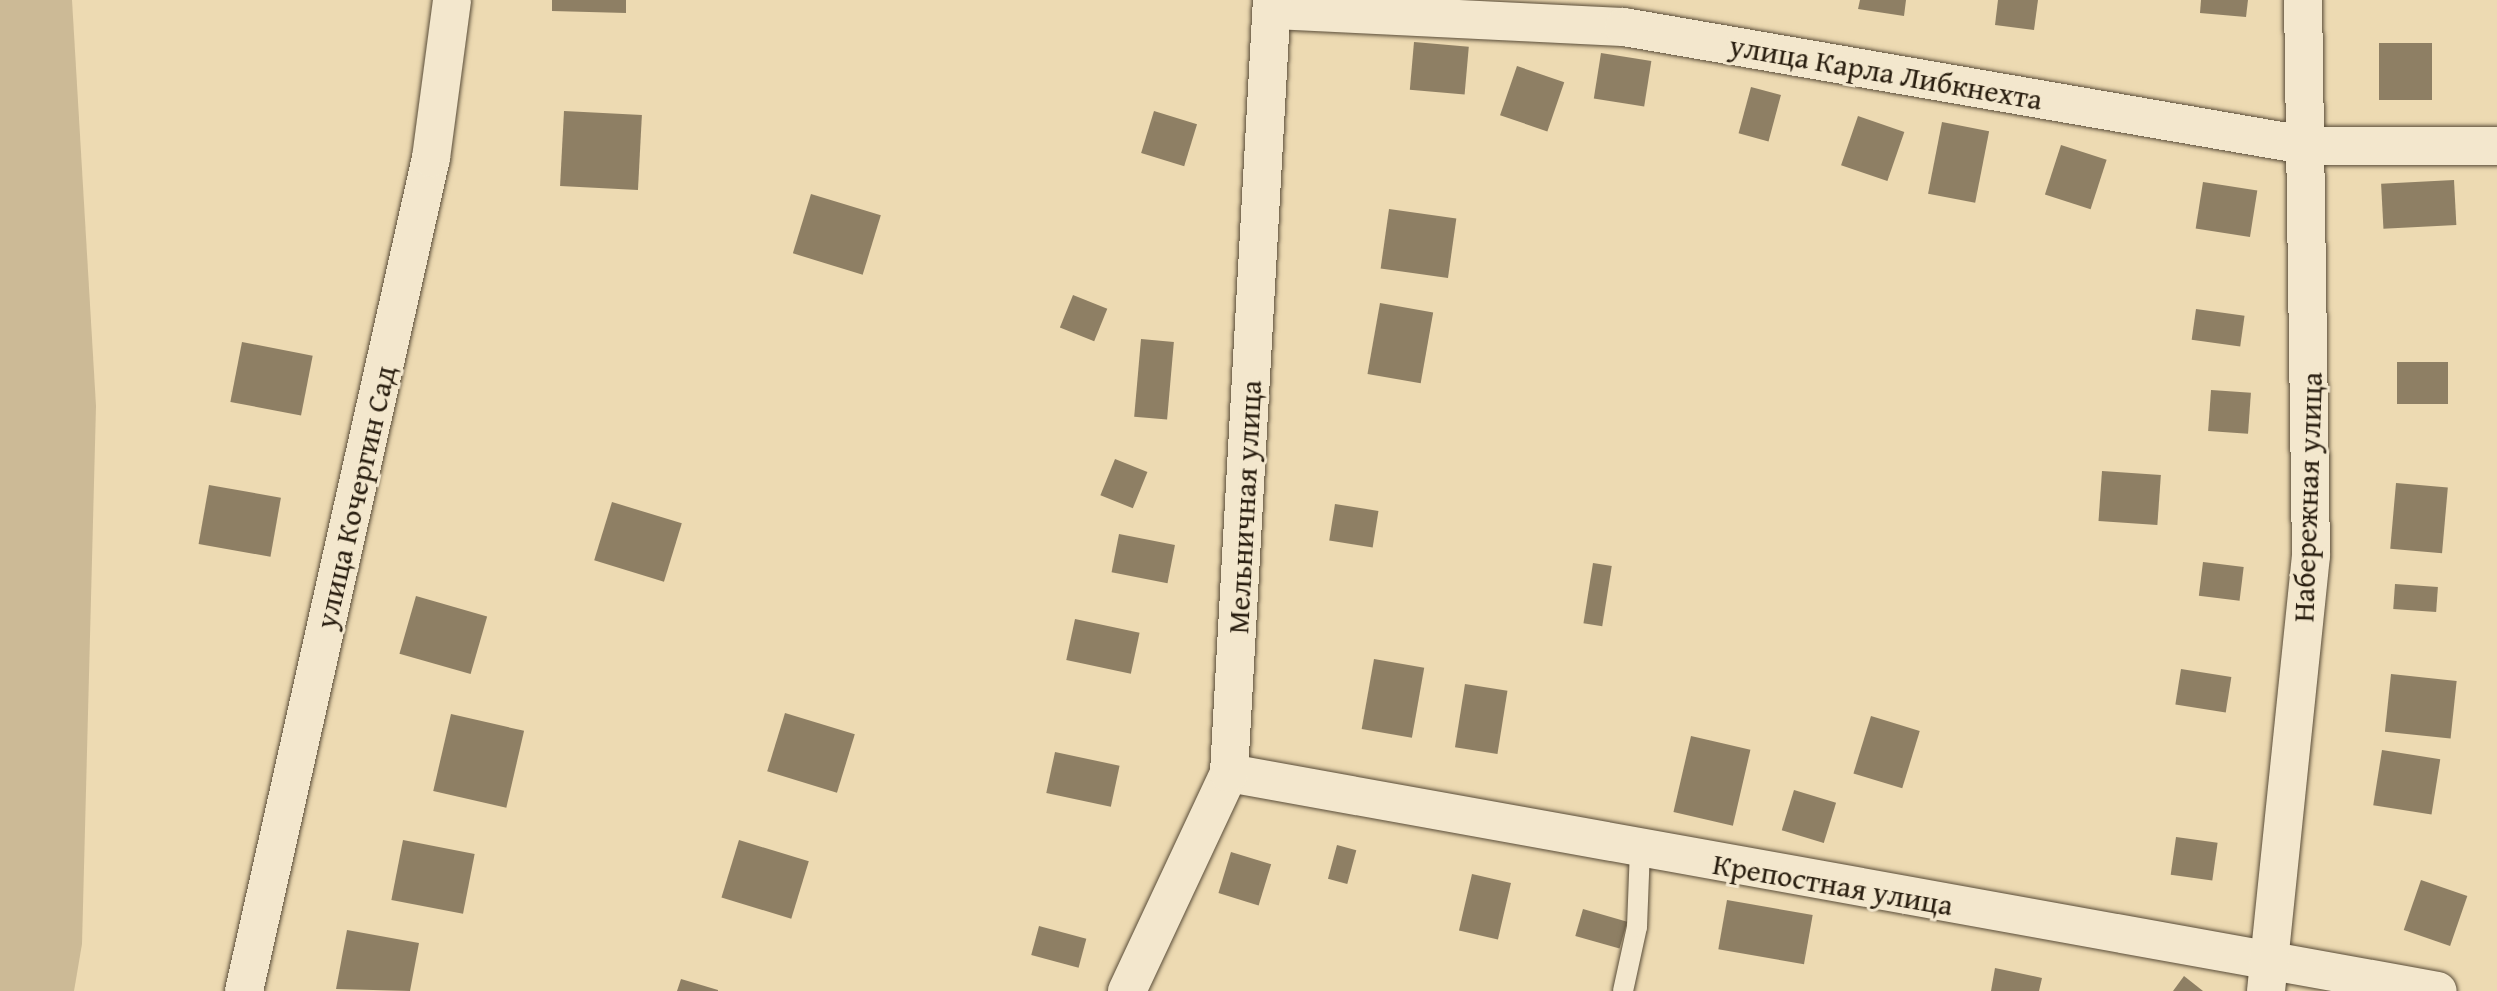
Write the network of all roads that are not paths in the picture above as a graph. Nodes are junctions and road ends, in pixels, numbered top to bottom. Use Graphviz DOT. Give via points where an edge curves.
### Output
graph roads {
  1 [pos="452,0"];
  2 [pos="2303,0"];
  3 [pos="1273,5"];
  4 [pos="2310,146"];
  5 [pos="2497,146"];
  6 [pos="1229,773"];
  7 [pos="1640,848"];
  8 [pos="2269,978"];
  9 [pos="244,991"];
  10 [pos="1127,991"];
  11 [pos="1623,991"];
  12 [pos="2438,991"];
  1 -- 9 [label="street, улица Кочергин Сад" via="431,158"];
  2 -- 4 [label="street, Набережная улица"];
  3 -- 4 [label="street, улица Карла Либкнехта" via="1624,27"];
  3 -- 6 [label="street, Мельничная улица"];
  4 -- 5 [label="street, улица Карла Либкнехта"];
  4 -- 8 [label="street, Набережная улица" via="2311,556"];
  6 -- 7 [label="street, Крепостная улица"];
  6 -- 10 [label="street, Мельничная улица"];
  7 -- 8 [label="street, Крепостная улица"];
  7 -- 11 [label="lane" via="1637,927"];
  8 -- 12 [label="street, Крепостная улица"];
}
